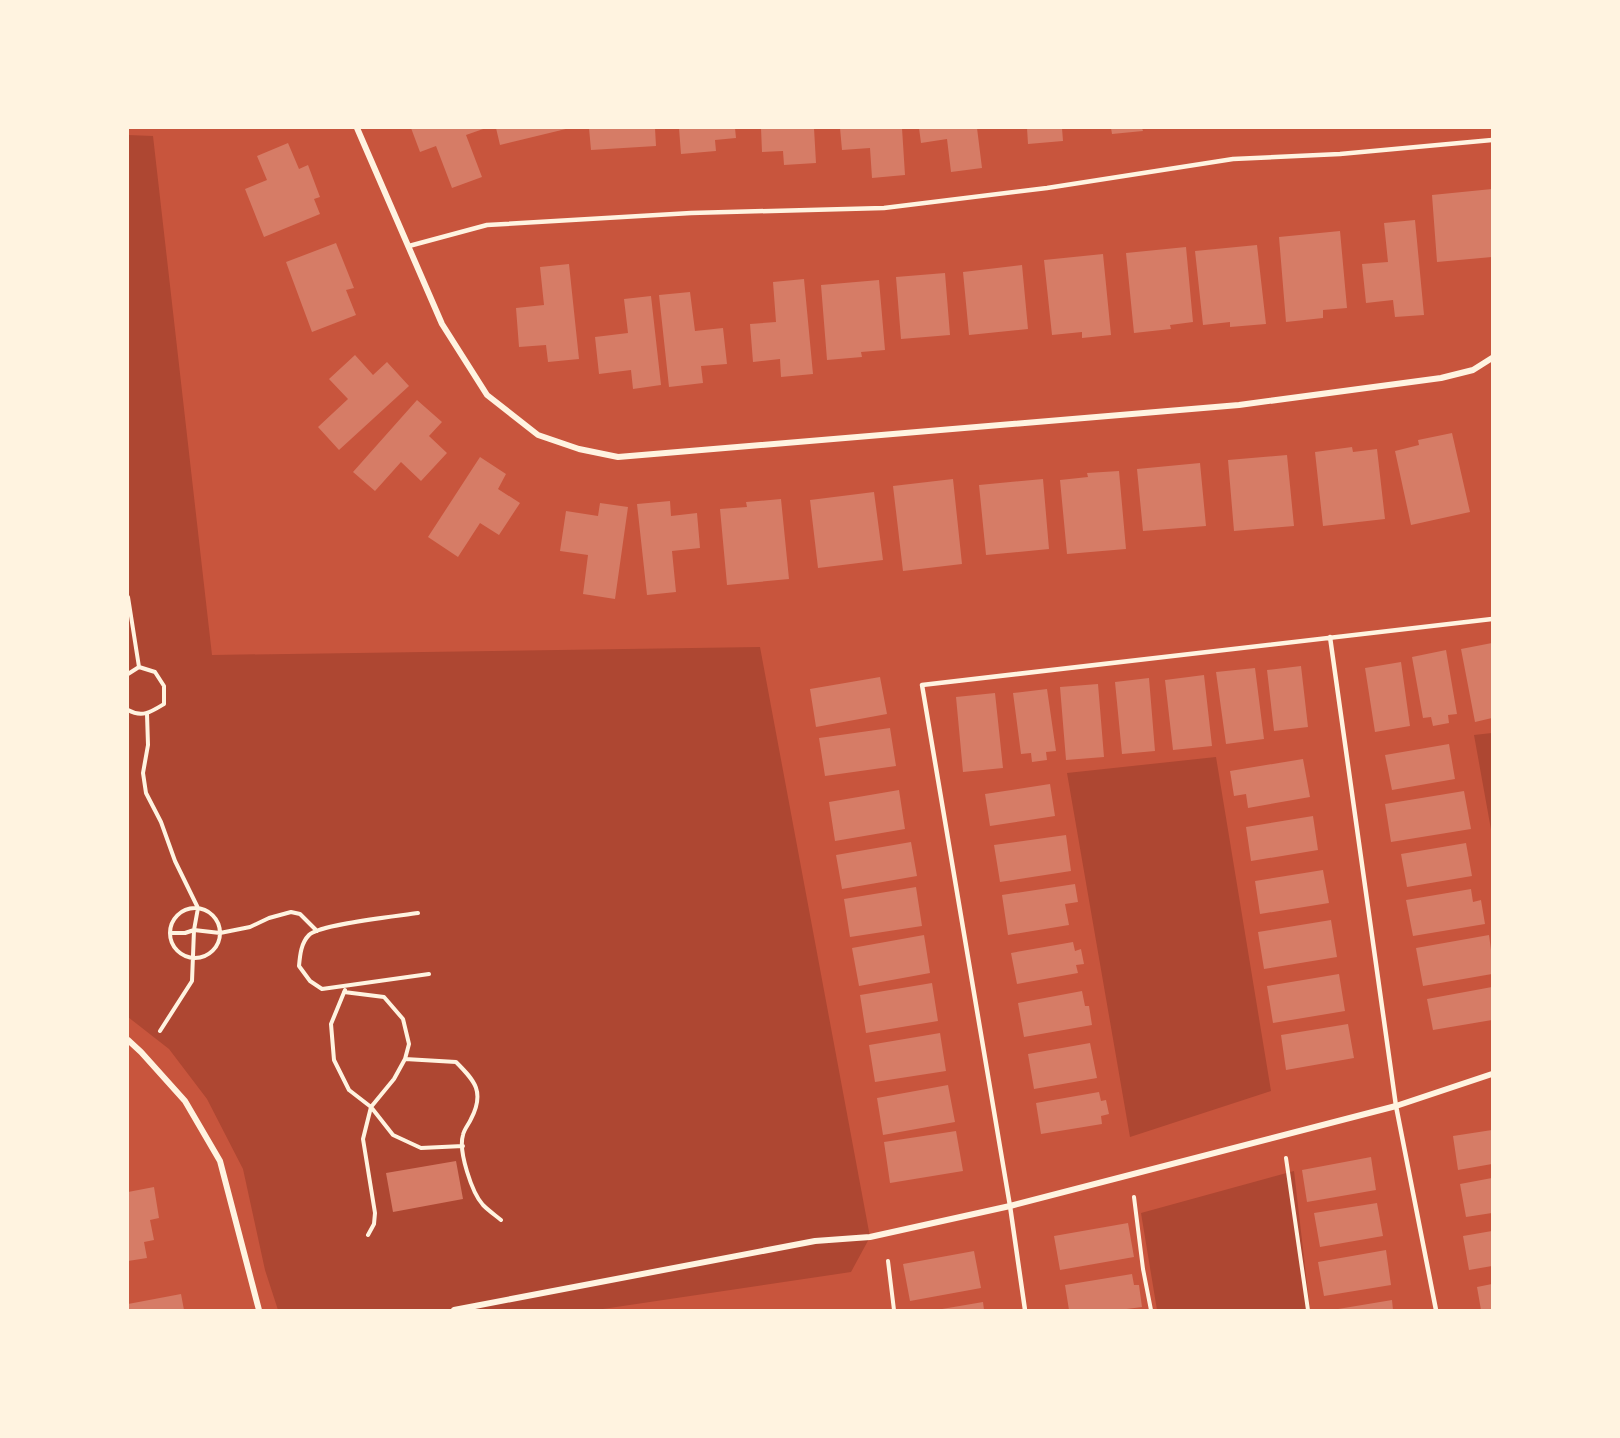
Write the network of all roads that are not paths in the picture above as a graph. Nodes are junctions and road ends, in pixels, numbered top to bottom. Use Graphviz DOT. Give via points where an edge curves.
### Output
graph roads {
  1 [pos="357,128"];
  2 [pos="1492,140"];
  3 [pos="409,246"];
  4 [pos="1492,358"];
  5 [pos="1492,620"];
  6 [pos="1330,637"];
  7 [pos="128,1040"];
  8 [pos="1492,1074"];
  9 [pos="1396,1106"];
  10 [pos="1010,1206"];
  11 [pos="259,1311"];
  12 [pos="454,1311"];
  13 [pos="1025,1311"];
  14 [pos="1436,1311"];
  1 -- 3 [label="street"];
  2 -- 3 [label="lane" via="1233,159 884,208 691,213 487,225"];
  3 -- 4 [label="street" via="442,324 487,394 538,435 618,457 1239,405 1431,380 1473,370"];
  5 -- 6 [label="lane"];
  6 -- 9 [label="lane"];
  6 -- 10 [label="lane" via="922,685"];
  7 -- 11 [label="street" via="185,1101 220,1161"];
  8 -- 9 [label="street"];
  9 -- 10 [label="street"];
  9 -- 14 [label="lane"];
  10 -- 12 [label="street" via="870,1237 815,1240"];
  10 -- 13 [label="lane"];
}
